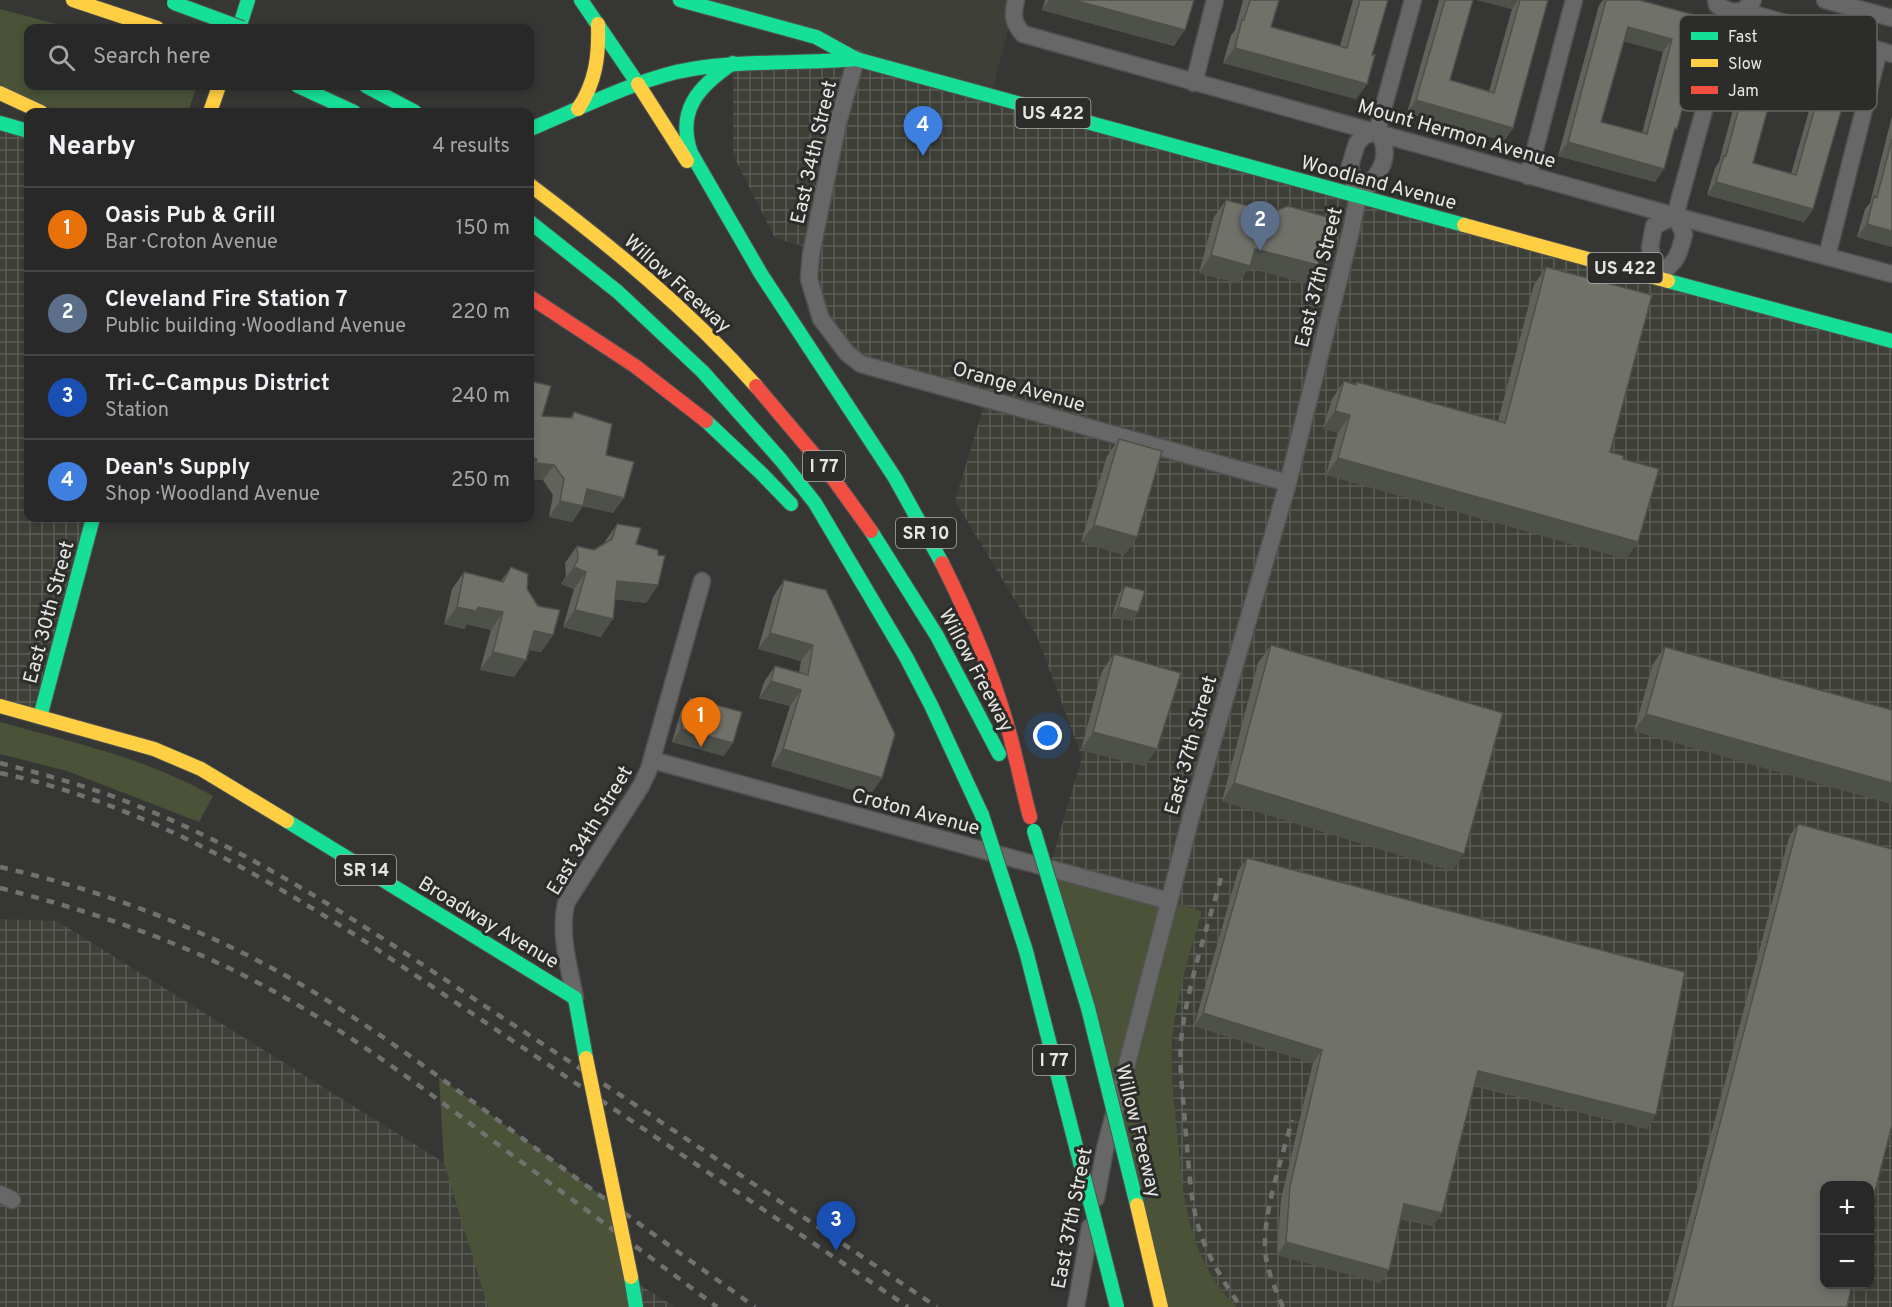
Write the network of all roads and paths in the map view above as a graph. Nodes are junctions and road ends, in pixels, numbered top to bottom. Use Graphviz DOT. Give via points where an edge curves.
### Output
graph roads {
  1 [pos="73,0"];
  2 [pos="248,0"];
  3 [pos="581,0"];
  4 [pos="680,0"];
  5 [pos="1016,0"];
  6 [pos="1215,0"];
  7 [pos="1413,0"];
  8 [pos="1574,0"];
  9 [pos="1825,0"];
  10 [pos="171,1"];
  11 [pos="1727,5"];
  12 [pos="1761,15"];
  13 [pos="1892,18"];
  14 [pos="146,24"];
  15 [pos="230,24"];
  16 [pos="241,24"];
  17 [pos="598,24"];
  18 [pos="1886,52"];
  19 [pos="856,59"];
  20 [pos="733,63"];
  21 [pos="1194,83"];
  22 [pos="1877,83"];
  23 [pos="638,84"];
  24 [pos="218,90"];
  25 [pos="307,90"];
  26 [pos="374,90"];
  27 [pos="0,93"];
  28 [pos="32,108"];
  29 [pos="211,108"];
  30 [pos="345,108"];
  31 [pos="407,108"];
  32 [pos="578,109"];
  33 [pos="1701,111"];
  34 [pos="1869,111"];
  35 [pos="0,123"];
  36 [pos="534,127"];
  37 [pos="24,130"];
  38 [pos="1377,131"];
  39 [pos="1528,176"];
  40 [pos="534,188"];
  41 [pos="1358,197"];
  42 [pos="1675,216"];
  43 [pos="729,220"];
  44 [pos="534,225"];
  45 [pos="811,254"];
  46 [pos="1827,256"];
  47 [pos="1892,274"];
  48 [pos="1657,276"];
  49 [pos="534,299"];
  50 [pos="1892,341"];
  51 [pos="1288,483"];
  52 [pos="801,515"];
  53 [pos="92,522"];
  54 [pos="815,531"];
  55 [pos="702,581"];
  56 [pos="874,604"];
  57 [pos="0,706"];
  58 [pos="40,717"];
  59 [pos="652,760"];
  60 [pos="1030,817"];
  61 [pos="1169,901"];
  62 [pos="575,998"];
  63 [pos="636,1307"];
  64 [pos="1076,1307"];
  65 [pos="1117,1307"];
  66 [pos="1161,1307"];
  1 -- 14 [label="main road"];
  2 -- 16 [label="main road"];
  3 -- 17 [label="main road, SR 10"];
  4 -- 19 [label="main road, Woodland Avenue / US 422" via="816,38"];
  5 -- 21 [label="street, Mount Hermon Avenue" via="1015,25 1023,34"];
  6 -- 21 [label="street"];
  7 -- 38 [label="street, East 37th Street"];
  8 -- 39 [label="street"];
  9 -- 13 [label="street"];
  10 -- 15 [label="main road, bridge"];
  11 -- 12 [label="street"];
  17 -- 23 [label="main road, SR 10"];
  17 -- 32 [label="main road" via="596,71 589,95"];
  18 -- 22 [label="street"];
  19 -- 20 [label="main road, Woodland Avenue / US 422"];
  19 -- 41 [label="main road, Woodland Avenue / US 422"];
  19 -- 45 [label="street, East 34th Street" via="838,123"];
  20 -- 23 [label="main road, Woodland Avenue / US 422" via="690,69"];
  20 -- 43 [label="main road" via="711,78 696,95 685,127 692,153"];
  21 -- 38 [label="street, Mount Hermon Avenue"];
  23 -- 32 [label="main road, Woodland Avenue / US 422"];
  23 -- 43 [label="main road, SR 10"];
  24 -- 29 [label="main road"];
  25 -- 30 [label="main road"];
  26 -- 31 [label="main road"];
  27 -- 28 [label="main road"];
  32 -- 36 [label="main road, Woodland Avenue / US 422"];
  33 -- 42 [label="street"];
  34 -- 46 [label="street"];
  35 -- 37 [label="main road"];
  38 -- 39 [label="street, Mount Hermon Avenue"];
  38 -- 41 [label="street, East 37th Street" via="1386,149 1379,174"];
  38 -- 41 [label="street, East 37th Street" via="1357,143 1350,166"];
  39 -- 42 [label="street, Mount Hermon Avenue"];
  40 -- 60 [label="main road, Willow Freeway / I 77" via="693,320 812,450 881,543 938,635"];
  41 -- 48 [label="main road, Woodland Avenue / US 422"];
  41 -- 51 [label="street, East 37th Street"];
  42 -- 46 [label="street, Mount Hermon Avenue"];
  42 -- 48 [label="street" via="1684,234 1679,256"];
  42 -- 48 [label="street" via="1654,226 1650,247"];
  43 -- 60 [label="main road, SR 10" via="894,477 930,540 969,621 993,683"];
  44 -- 56 [label="main road, I 77" via="663,332 743,416 814,503"];
  45 -- 51 [label="street, Orange Avenue" via="809,279 821,319 847,353 861,364"];
  46 -- 47 [label="street, Mount Hermon Avenue"];
  48 -- 50 [label="main road, Woodland Avenue / US 422"];
  49 -- 52 [label="main road" via="599,340 682,401 727,438"];
  51 -- 61 [label="street, East 37th Street"];
  53 -- 58 [label="main road, East 30th Street"];
  54 -- 56 [label="main road"];
  55 -- 59 [label="street, East 34th Street"];
  56 -- 65 [label="main road, I 77, bridge" via="931,705 982,815 1026,951"];
  57 -- 58 [label="main road, Broadway Avenue / SR 14"];
  58 -- 62 [label="main road, Broadway Avenue / SR 14" via="154,749 193,765"];
  59 -- 61 [label="street, Croton Avenue"];
  59 -- 62 [label="street, East 34th Street" via="641,786 566,903 564,934"];
  60 -- 66 [label="main road, Willow Freeway / I 77, bridge" via="1060,907"];
  61 -- 64 [label="street, East 37th Street" via="1105,1149"];
  62 -- 63 [label="main road, bridge"];
}
